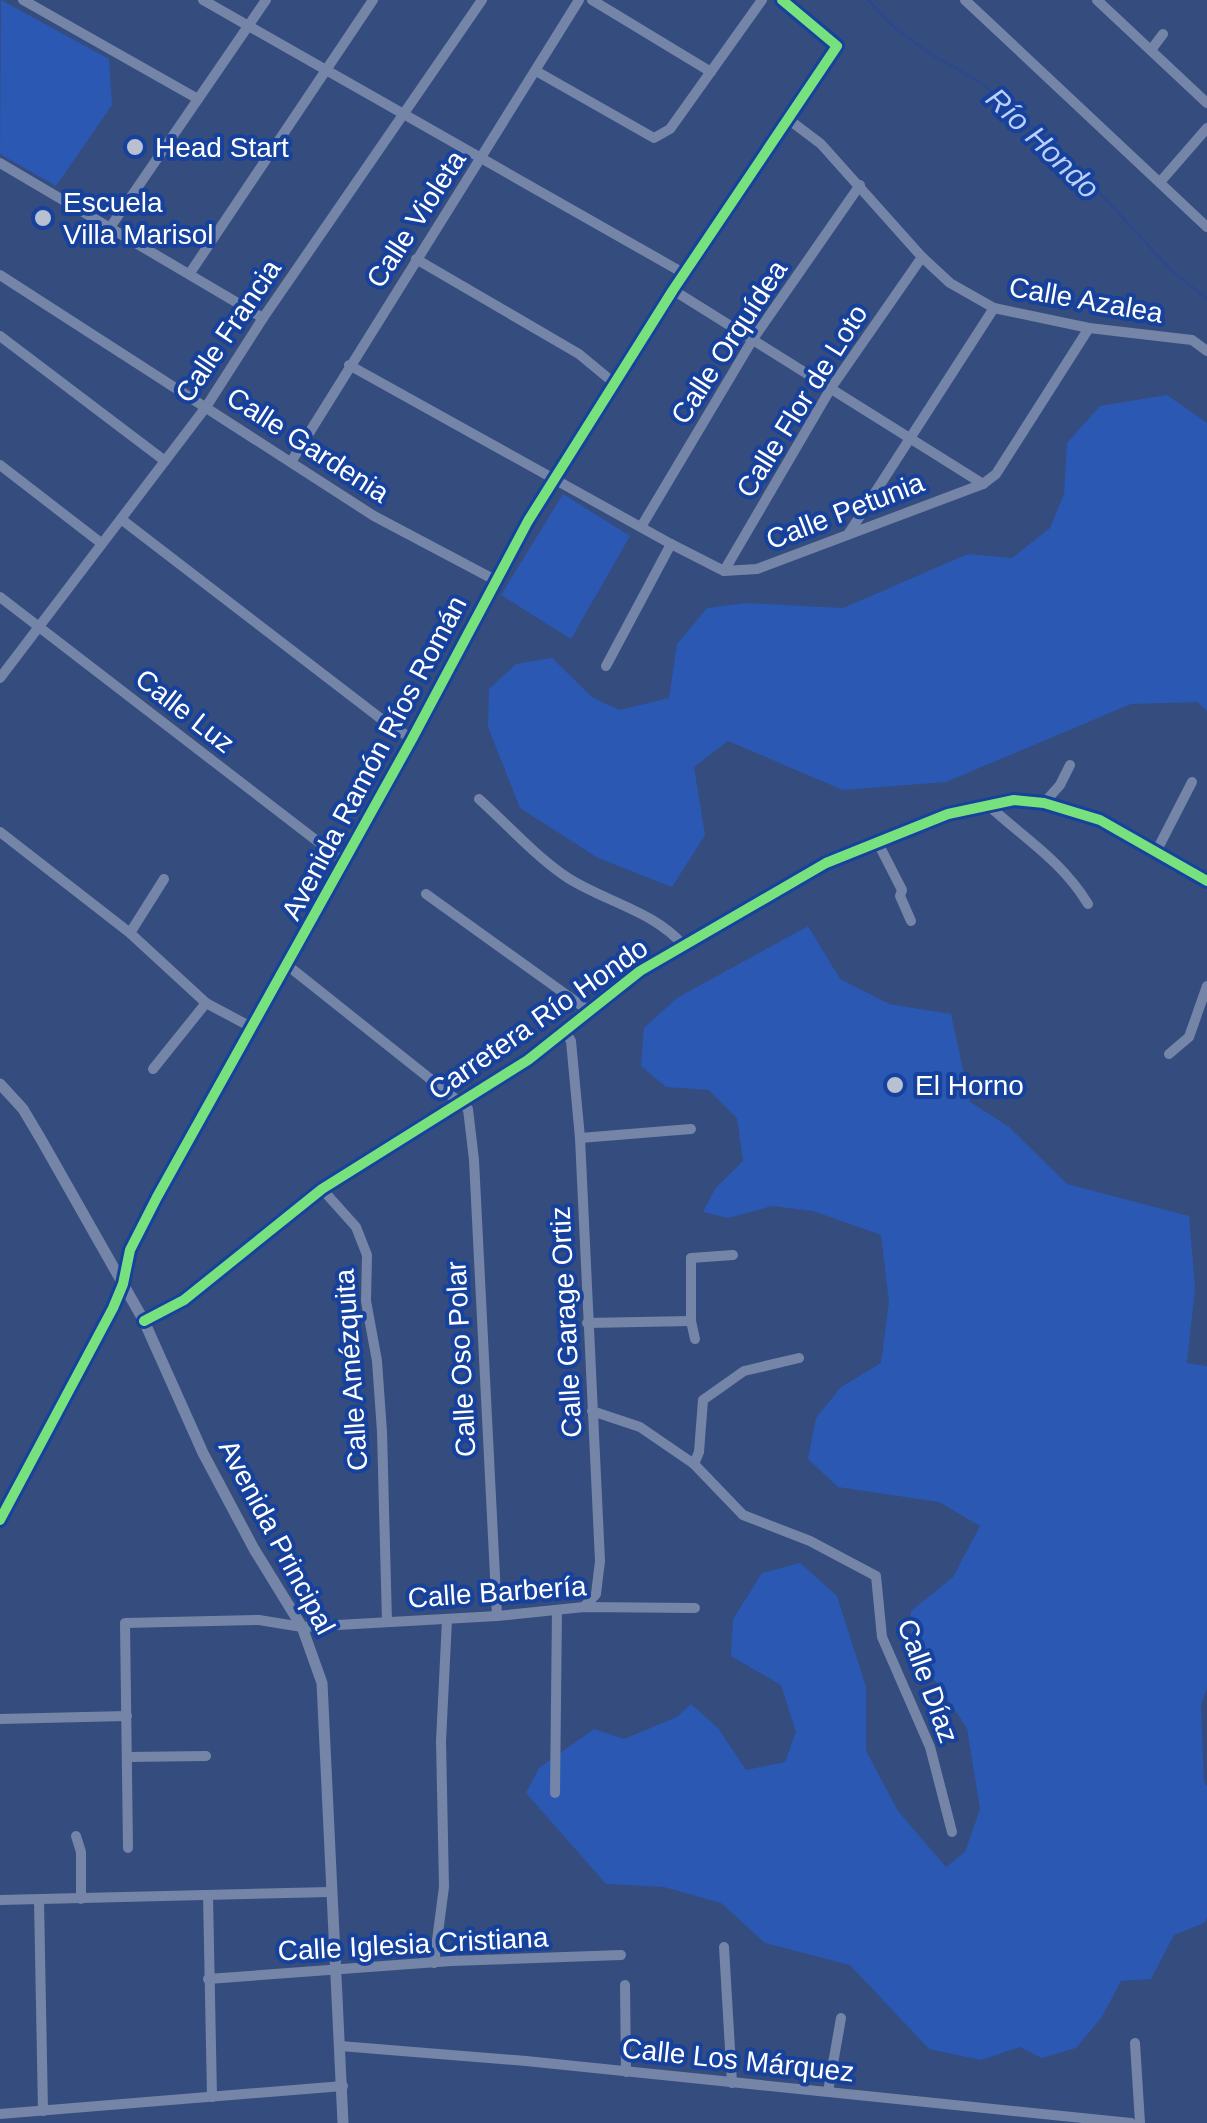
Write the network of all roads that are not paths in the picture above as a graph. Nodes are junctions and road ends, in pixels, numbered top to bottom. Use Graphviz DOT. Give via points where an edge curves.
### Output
graph roads {
  1 [pos="23,0"];
  2 [pos="203,0"];
  3 [pos="266,0"];
  4 [pos="373,0"];
  5 [pos="482,0"];
  6 [pos="579,0"];
  7 [pos="592,0"];
  8 [pos="762,0"];
  9 [pos="782,0"];
  10 [pos="965,0"];
  11 [pos="1097,0"];
  12 [pos="248,26"];
  13 [pos="1163,34"];
  14 [pos="1151,50"];
  15 [pos="326,70"];
  16 [pos="536,71"];
  17 [pos="711,72"];
  18 [pos="198,99"];
  19 [pos="1207,103"];
  20 [pos="403,113"];
  21 [pos="788,119"];
  22 [pos="1207,128"];
  23 [pos="482,157"];
  24 [pos="0,163"];
  25 [pos="1161,181"];
  26 [pos="860,186"];
  27 [pos="111,226"];
  28 [pos="1207,227"];
  29 [pos="922,258"];
  30 [pos="416,259"];
  31 [pos="190,273"];
  32 [pos="684,274"];
  33 [pos="0,275"];
  34 [pos="674,290"];
  35 [pos="994,308"];
  36 [pos="263,318"];
  37 [pos="1089,328"];
  38 [pos="0,336"];
  39 [pos="753,340"];
  40 [pos="1207,351"];
  41 [pos="350,365"];
  42 [pos="614,383"];
  43 [pos="831,388"];
  44 [pos="206,407"];
  45 [pos="909,436"];
  46 [pos="165,461"];
  47 [pos="291,462"];
  48 [pos="0,465"];
  49 [pos="556,478"];
  50 [pos="982,484"];
  51 [pos="121,519"];
  52 [pos="641,527"];
  53 [pos="848,534"];
  54 [pos="101,544"];
  55 [pos="671,544"];
  56 [pos="724,571"];
  57 [pos="495,580"];
  58 [pos="0,597"];
  59 [pos="39,627"];
  60 [pos="606,666"];
  61 [pos="0,678"];
  62 [pos="412,739"];
  63 [pos="1070,765"];
  64 [pos="1192,782"];
  65 [pos="479,799"];
  66 [pos="1044,803"];
  67 [pos="988,805"];
  68 [pos="0,832"];
  69 [pos="878,843"];
  70 [pos="1156,852"];
  71 [pos="344,861"];
  72 [pos="164,879"];
  73 [pos="1207,881"];
  74 [pos="426,894"];
  75 [pos="1088,904"];
  76 [pos="911,921"];
  77 [pos="130,933"];
  78 [pos="684,946"];
  79 [pos="287,966"];
  80 [pos="1207,986"];
  81 [pos="206,1002"];
  82 [pos="589,1011"];
  83 [pos="253,1028"];
  84 [pos="564,1030"];
  85 [pos="1169,1054"];
  86 [pos="153,1068"];
  87 [pos="0,1084"];
  88 [pos="462,1102"];
  89 [pos="691,1129"];
  90 [pos="580,1138"];
  91 [pos="322,1189"];
  92 [pos="733,1256"];
  93 [pos="123,1284"];
  94 [pos="144,1321"];
  95 [pos="691,1322"];
  96 [pos="587,1323"];
  97 [pos="695,1339"];
  98 [pos="799,1358"];
  99 [pos="592,1411"];
  100 [pos="694,1464"];
  101 [pos="0,1520"];
  102 [pos="584,1608"];
  103 [pos="695,1608"];
  104 [pos="557,1610"];
  105 [pos="497,1616"];
  106 [pos="447,1620"];
  107 [pos="387,1622"];
  108 [pos="302,1627"];
  109 [pos="127,1716"];
  110 [pos="0,1719"];
  111 [pos="206,1756"];
  112 [pos="128,1757"];
  113 [pos="555,1794"];
  114 [pos="952,1832"];
  115 [pos="76,1836"];
  116 [pos="128,1848"];
  117 [pos="330,1892"];
  118 [pos="208,1895"];
  119 [pos="82,1899"];
  120 [pos="0,1900"];
  121 [pos="39,1900"];
  122 [pos="724,1947"];
  123 [pos="621,1955"];
  124 [pos="434,1963"];
  125 [pos="334,1972"];
  126 [pos="208,1979"];
  127 [pos="625,1985"];
  128 [pos="841,2018"];
  129 [pos="1135,2043"];
  130 [pos="340,2046"];
  131 [pos="626,2072"];
  132 [pos="732,2083"];
  133 [pos="343,2086"];
  134 [pos="828,2092"];
  135 [pos="212,2097"];
  136 [pos="43,2111"];
  137 [pos="1,2117"];
  138 [pos="343,2123"];
  139 [pos="1131,2123"];
  140 [pos="1140,2123"];
  1 -- 18 [label="street"];
  2 -- 12 [label="street"];
  3 -- 12 [label="street"];
  4 -- 15 [label="street"];
  5 -- 20 [label="street, Calle Francia"];
  6 -- 16 [label="street, Calle Violeta"];
  7 -- 17 [label="street"];
  8 -- 17 [label="street"];
  9 -- 21 [label="street, Avenida Ramón Ríos Román" via="834,42"];
  10 -- 25 [label="street"];
  11 -- 14 [label="street"];
  12 -- 15 [label="street"];
  12 -- 18 [label="street"];
  13 -- 14 [label="street"];
  14 -- 19 [label="street"];
  15 -- 20 [label="street"];
  15 -- 31 [label="street"];
  16 -- 17 [label="street" via="654,138 670,129"];
  16 -- 23 [label="street, Calle Violeta"];
  18 -- 27 [label="street"];
  20 -- 23 [label="street"];
  20 -- 36 [label="street, Calle Francia"];
  21 -- 26 [label="street, Calle Azalea"];
  21 -- 32 [label="street, Avenida Ramón Ríos Román"];
  22 -- 25 [label="street"];
  23 -- 30 [label="street, Calle Violeta"];
  23 -- 32 [label="street"];
  24 -- 27 [label="street"];
  25 -- 28 [label="street"];
  26 -- 29 [label="street, Calle Azalea"];
  26 -- 39 [label="street, Calle Orquídea"];
  27 -- 31 [label="street"];
  29 -- 35 [label="street, Calle Azalea"];
  29 -- 43 [label="street, Calle Flor de Loto"];
  30 -- 41 [label="street, Calle Violeta"];
  30 -- 42 [label="street" via="579,354"];
  31 -- 36 [label="street"];
  32 -- 34 [label="street, Avenida Ramón Ríos Román"];
  33 -- 44 [label="street, Calle Gardenia"];
  34 -- 39 [label="street"];
  34 -- 42 [label="street, Avenida Ramón Ríos Román"];
  35 -- 37 [label="street, Calle Azalea"];
  35 -- 45 [label="street"];
  36 -- 44 [label="street, Calle Francia"];
  37 -- 40 [label="street, Calle Azalea" via="1192,340"];
  37 -- 50 [label="street, Calle Petunia" via="996,474"];
  38 -- 46 [label="street"];
  39 -- 43 [label="street"];
  39 -- 52 [label="street, Calle Orquídea"];
  41 -- 47 [label="street, Calle Violeta"];
  41 -- 49 [label="street"];
  42 -- 49 [label="street, Avenida Ramón Ríos Román"];
  43 -- 45 [label="street"];
  43 -- 56 [label="street, Calle Flor de Loto"];
  44 -- 46 [label="street, Calle Francia"];
  44 -- 47 [label="street, Calle Gardenia"];
  45 -- 50 [label="street"];
  45 -- 53 [label="street"];
  46 -- 51 [label="street, Calle Francia"];
  47 -- 57 [label="street, Calle Gardenia" via="374,516"];
  48 -- 54 [label="street"];
  49 -- 52 [label="street"];
  49 -- 57 [label="street, Avenida Ramón Ríos Román"];
  50 -- 53 [label="street, Calle Petunia"];
  51 -- 54 [label="street, Calle Francia"];
  51 -- 62 [label="street"];
  52 -- 55 [label="street"];
  53 -- 56 [label="street, Calle Petunia" via="756,569"];
  54 -- 59 [label="street, Calle Francia"];
  55 -- 56 [label="street"];
  55 -- 60 [label="street"];
  57 -- 62 [label="street, Avenida Ramón Ríos Román"];
  58 -- 59 [label="street, Calle Luz"];
  59 -- 61 [label="street, Calle Francia"];
  59 -- 71 [label="street, Calle Luz"];
  62 -- 71 [label="street, Avenida Ramón Ríos Román"];
  63 -- 66 [label="street"];
  64 -- 70 [label="street"];
  65 -- 78 [label="street" via="570,879 669,929"];
  66 -- 67 [label="street, Carretera Río Hondo"];
  66 -- 70 [label="street, Carretera Río Hondo" via="1100,820"];
  67 -- 69 [label="street, Carretera Río Hondo"];
  67 -- 75 [label="street" via="1052,856"];
  68 -- 77 [label="street"];
  69 -- 76 [label="street"];
  69 -- 78 [label="street, Carretera Río Hondo" via="826,863"];
  70 -- 73 [label="street, Carretera Río Hondo"];
  71 -- 79 [label="street, Avenida Ramón Ríos Román"];
  72 -- 77 [label="street"];
  74 -- 82 [label="street"];
  77 -- 81 [label="street"];
  78 -- 82 [label="street, Carretera Río Hondo"];
  79 -- 83 [label="street, Avenida Ramón Ríos Román"];
  79 -- 88 [label="street"];
  80 -- 85 [label="street" via="1190,1036"];
  81 -- 83 [label="street"];
  81 -- 86 [label="street"];
  82 -- 84 [label="street, Carretera Río Hondo"];
  83 -- 93 [label="street, Avenida Ramón Ríos Román" via="141,1227"];
  84 -- 88 [label="street, Carretera Río Hondo"];
  84 -- 90 [label="street, Calle Garage Ortiz" via="571,1041"];
  87 -- 93 [label="street, Avenida Principal" via="32,1125"];
  88 -- 91 [label="street, Carretera Río Hondo"];
  88 -- 105 [label="street, Calle Oso Polar" via="474,1160"];
  89 -- 90 [label="street"];
  90 -- 96 [label="street, Calle Garage Ortiz"];
  91 -- 94 [label="street, Carretera Río Hondo" via="184,1300"];
  91 -- 107 [label="street, Calle Amézquita" via="356,1228 366,1255 366,1301 378,1362"];
  92 -- 95 [label="street" via="691,1258"];
  93 -- 94 [label="street, Avenida Principal"];
  93 -- 101 [label="street, Avenida Ramón Ríos Román"];
  94 -- 108 [label="street, Avenida Principal" via="203,1453"];
  95 -- 96 [label="street"];
  95 -- 97 [label="street"];
  96 -- 99 [label="street, Calle Garage Ortiz"];
  98 -- 100 [label="street" via="744,1371 702,1400"];
  99 -- 100 [label="street, Calle Díaz" via="640,1427"];
  99 -- 102 [label="street, Calle Garage Ortiz" via="600,1562 596,1594"];
  100 -- 114 [label="street, Calle Díaz" via="742,1515 876,1576 882,1636 930,1747"];
  102 -- 103 [label="street, Calle Barbería"];
  102 -- 104 [label="street, Calle Barbería"];
  104 -- 105 [label="street, Calle Barbería"];
  104 -- 113 [label="street"];
  105 -- 106 [label="street, Calle Barbería"];
  106 -- 107 [label="street, Calle Barbería"];
  106 -- 124 [label="street" via="444,1887"];
  107 -- 108 [label="street, Calle Barbería"];
  108 -- 109 [label="street, Calle Barbería" via="260,1620 125,1623"];
  108 -- 117 [label="street, Avenida Principal" via="322,1683"];
  109 -- 110 [label="street"];
  109 -- 112 [label="street"];
  111 -- 112 [label="street"];
  112 -- 116 [label="street"];
  115 -- 119 [label="street"];
  117 -- 118 [label="street"];
  117 -- 125 [label="street, Avenida Principal"];
  118 -- 119 [label="street"];
  118 -- 126 [label="street"];
  119 -- 121 [label="street"];
  120 -- 121 [label="street"];
  121 -- 136 [label="street"];
  122 -- 132 [label="street"];
  123 -- 124 [label="street, Calle Iglesia Cristiana"];
  124 -- 125 [label="street, Calle Iglesia Cristiana"];
  125 -- 126 [label="street, Calle Iglesia Cristiana"];
  125 -- 130 [label="street, Avenida Principal"];
  126 -- 135 [label="street"];
  127 -- 131 [label="street"];
  128 -- 134 [label="street"];
  129 -- 140 [label="street"];
  130 -- 131 [label="street, Calle Los Márquez"];
  130 -- 133 [label="street, Avenida Principal"];
  131 -- 132 [label="street, Calle Los Márquez"];
  132 -- 134 [label="street, Calle Los Márquez"];
  133 -- 135 [label="street"];
  133 -- 138 [label="street, Avenida Principal"];
  134 -- 139 [label="street, Calle Los Márquez"];
  135 -- 136 [label="street"];
  136 -- 137 [label="street"];
}
